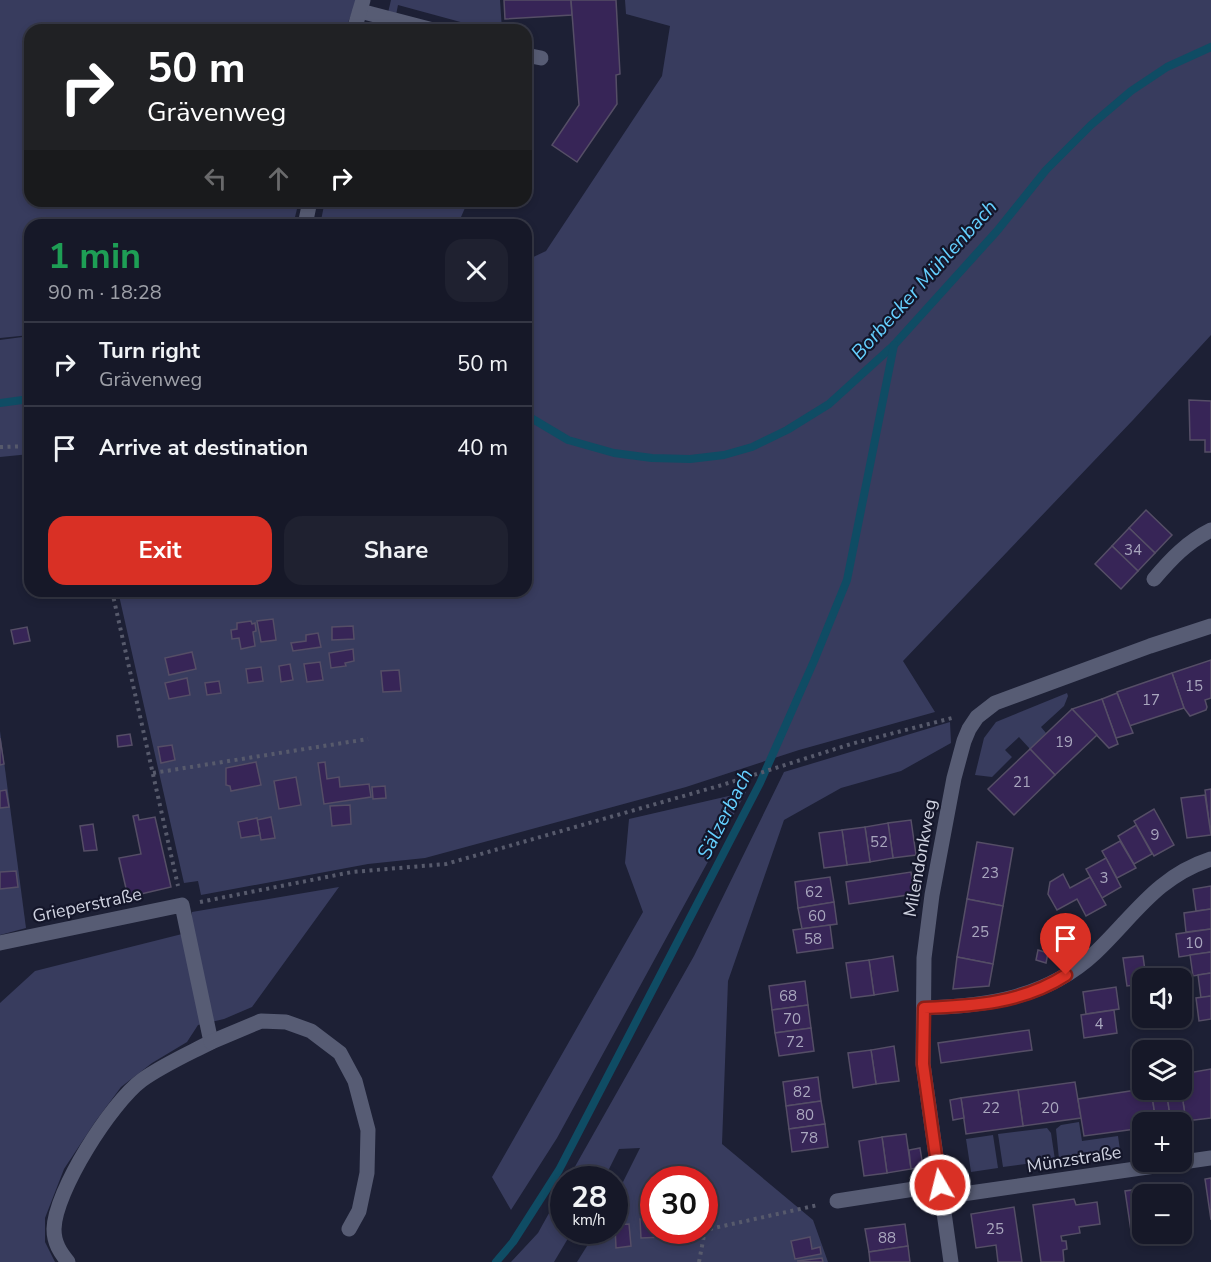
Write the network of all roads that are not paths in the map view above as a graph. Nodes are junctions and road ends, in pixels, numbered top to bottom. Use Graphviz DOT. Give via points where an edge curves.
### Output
graph roads {
  1 [pos="361,6"];
  2 [pos="356,24"];
  3 [pos="414,24"];
  4 [pos="1211,530"];
  5 [pos="1154,579"];
  6 [pos="1211,626"];
  7 [pos="1211,859"];
  8 [pos="0,943"];
  9 [pos="924,1008"];
  10 [pos="211,1042"];
  11 [pos="1211,1158"];
  12 [pos="941,1191"];
  13 [pos="837,1200"];
  14 [pos="350,1229"];
  15 [pos="68,1262"];
  16 [pos="951,1262"];
  1 -- 2 [label="street"];
  1 -- 3 [label="street"];
  4 -- 5 [label="street" via="1187,544"];
  6 -- 9 [label="street, Milendonkweg" via="995,704 984,710 969,729 954,778 927,927"];
  7 -- 9 [label="street" via="1162,884 1097,951 1054,982 1003,1001"];
  8 -- 10 [label="street, Grieperstraße" via="182,905"];
  9 -- 12 [label="street, Milendonkweg" via="923,1064"];
  10 -- 14 [label="street" via="261,1021 286,1022 311,1031 340,1053 355,1080 368,1130 367,1173 359,1212"];
  10 -- 15 [label="street" via="141,1081 118,1105 79,1161 59,1204 54,1230 58,1250"];
  11 -- 12 [label="street, Münzstraße"];
  12 -- 13 [label="street, Münzstraße"];
  12 -- 16 [label="street, Milendonkweg"];
}
